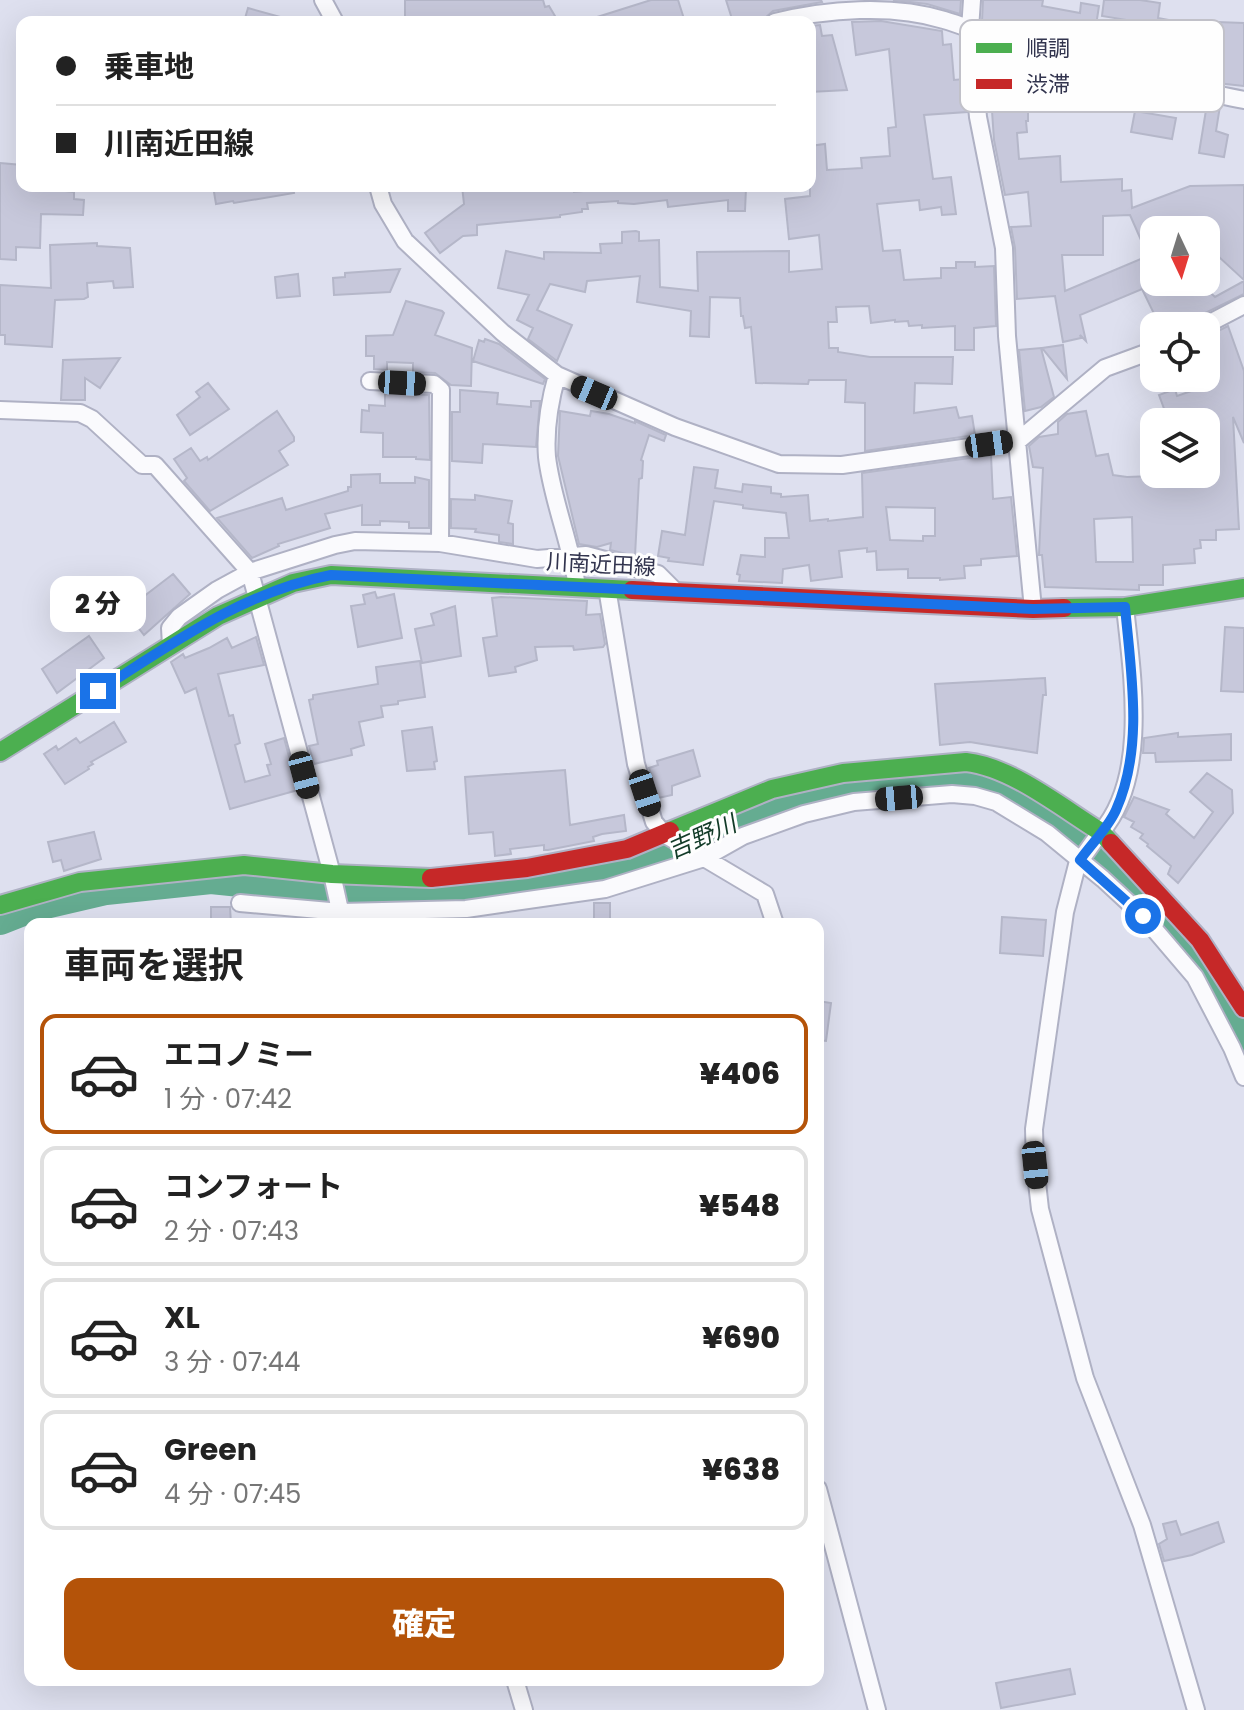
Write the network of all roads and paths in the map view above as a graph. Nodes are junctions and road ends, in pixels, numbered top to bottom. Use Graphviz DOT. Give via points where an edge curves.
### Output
graph roads {
  1 [pos="972,0"];
  2 [pos="799,16"];
  3 [pos="971,20"];
  4 [pos="960,26"];
  5 [pos="1224,96"];
  6 [pos="1244,100"];
  7 [pos="978,112"];
  8 [pos="380,192"];
  9 [pos="1244,305"];
  10 [pos="1220,318"];
  11 [pos="1140,355"];
  12 [pos="557,375"];
  13 [pos="370,381"];
  14 [pos="0,410"];
  15 [pos="1019,440"];
  16 [pos="440,543"];
  17 [pos="572,555"];
  18 [pos="250,572"];
  19 [pos="577,587"];
  20 [pos="607,588"];
  21 [pos="1244,588"];
  22 [pos="675,591"];
  23 [pos="258,597"];
  24 [pos="1125,607"];
  25 [pos="1033,609"];
  26 [pos="171,645"];
  27 [pos="0,752"];
  28 [pos="1099,834"];
  29 [pos="668,837"];
  30 [pos="700,856"];
  31 [pos="1082,858"];
  32 [pos="332,874"];
  33 [pos="240,903"];
  34 [pos="0,905"];
  35 [pos="342,918"];
  36 [pos="773,918"];
  37 [pos="1244,1008"];
  38 [pos="1244,1077"];
  39 [pos="824,1511"];
  40 [pos="517,1686"];
  41 [pos="524,1710"];
  42 [pos="877,1710"];
  43 [pos="1196,1710"];
  1 -- 3 [label="street"];
  2 -- 4 [label="street" via="885,12"];
  5 -- 6 [label="street"];
  7 -- 15 [label="street" via="1004,248"];
  8 -- 12 [label="street" via="405,241 503,333"];
  9 -- 10 [label="street"];
  11 -- 15 [label="street" via="1105,368"];
  12 -- 15 [label="street" via="675,427 779,464 842,465"];
  12 -- 17 [label="street" via="547,457"];
  13 -- 16 [label="street" via="434,384 441,390"];
  14 -- 18 [label="street" via="80,413 92,419 142,465 155,465"];
  15 -- 25 [label="street"];
  16 -- 17 [label="street" via="537,559"];
  16 -- 18 [label="street" via="355,541"];
  17 -- 19 [label="street"];
  17 -- 22 [label="street" via="658,574"];
  18 -- 23 [label="street"];
  18 -- 26 [label="street" via="179,617 170,628"];
  19 -- 20 [label="street, 川南近田線"];
  19 -- 23 [label="street, 川南近田線" via="331,575"];
  20 -- 22 [label="street, 川南近田線"];
  20 -- 29 [label="street" via="636,764 654,822"];
  21 -- 24 [label="street, 川南近田線"];
  22 -- 25 [label="street, 川南近田線"];
  23 -- 26 [label="street, 川南近田線"];
  23 -- 32 [label="street"];
  24 -- 25 [label="street, 川南近田線"];
  24 -- 28 [label="street" via="1133,686 1132,750 1116,811"];
  26 -- 27 [label="street, 川南近田線"];
  28 -- 29 [label="street" via="1010,776 966,762 843,773 772,789"];
  28 -- 31 [label="street"];
  28 -- 37 [label="street" via="1200,940"];
  29 -- 30 [label="street"];
  29 -- 32 [label="street" via="527,868 432,878"];
  30 -- 31 [label="street" via="804,814 854,802 952,794 996,802"];
  30 -- 35 [label="street" via="605,889 466,909"];
  30 -- 36 [label="street" via="765,894"];
  31 -- 38 [label="street" via="1143,916 1195,977"];
  31 -- 43 [label="street" via="1073,873 1065,912 1034,1129 1040,1209 1085,1378 1142,1525"];
  32 -- 34 [label="street" via="244,865 80,882"];
  32 -- 35 [label="street"];
  33 -- 35 [label="street"];
  39 -- 42 [label="street"];
  40 -- 41 [label="street"];
}
